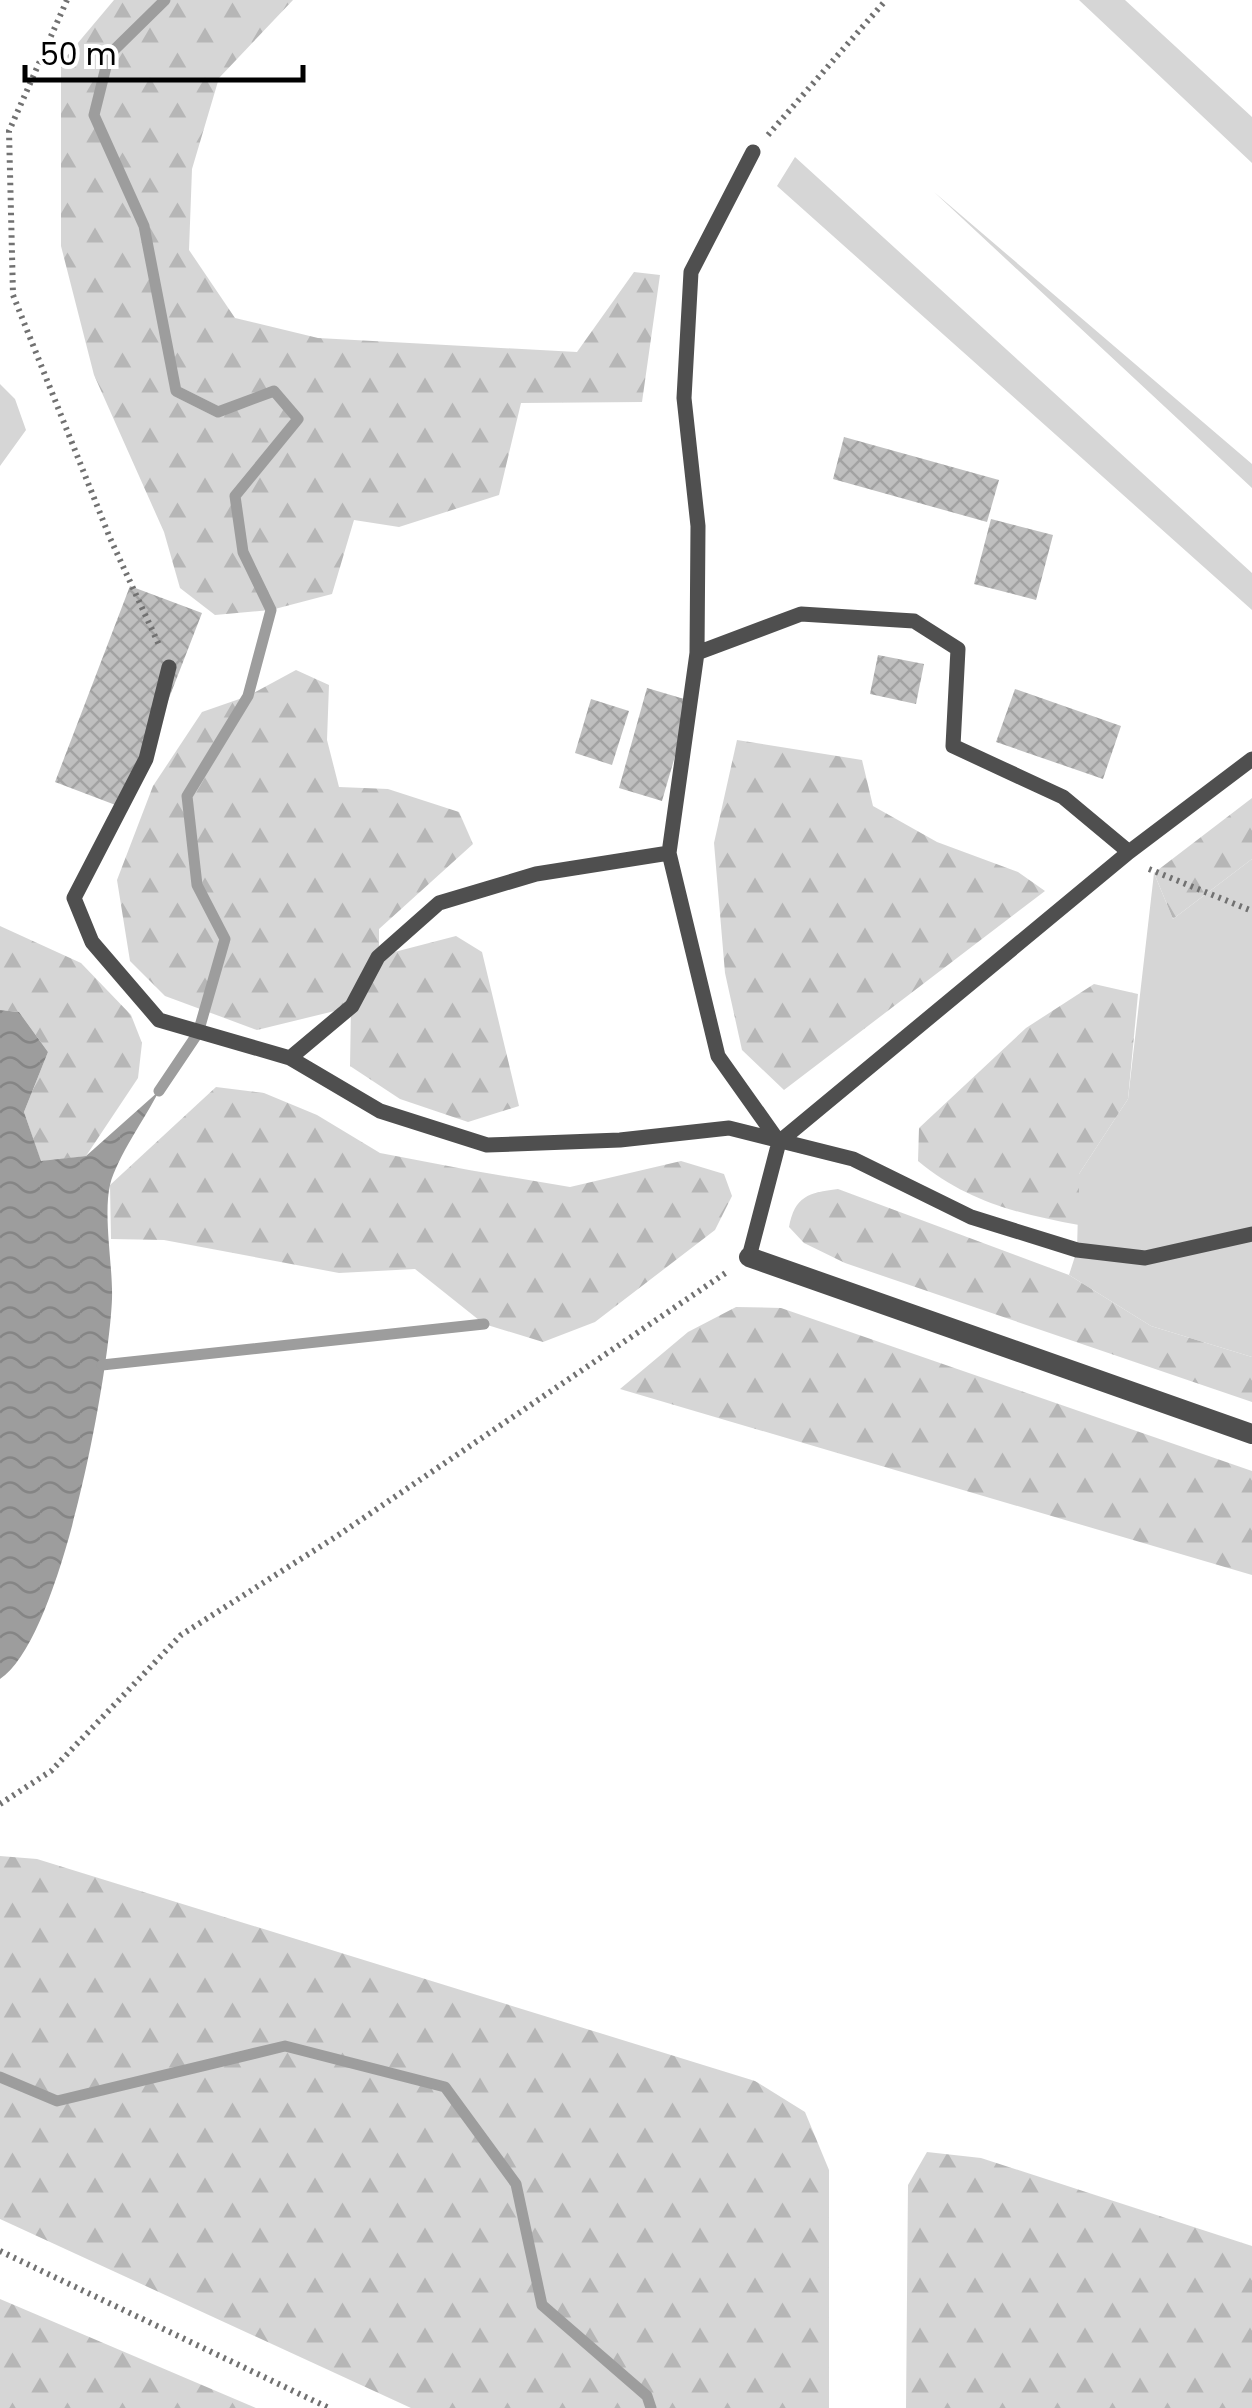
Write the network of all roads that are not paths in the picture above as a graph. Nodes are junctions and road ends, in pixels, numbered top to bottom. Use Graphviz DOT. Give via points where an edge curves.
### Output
graph roads {
  1 [pos="754,152"];
  2 [pos="698,653"];
  3 [pos="169,666"];
  4 [pos="1252,759"];
  5 [pos="669,852"];
  6 [pos="1129,852"];
  7 [pos="290,1058"];
  8 [pos="779,1142"];
  9 [pos="1252,1234"];
  10 [pos="749,1257"];
  11 [pos="1252,1434"];
  1 -- 2 [label="lane" via="691,272 684,398 698,526"];
  2 -- 5 [label="lane"];
  2 -- 6 [label="lane" via="800,614 914,621 958,649 953,746 1063,798"];
  3 -- 7 [label="lane" via="146,759 74,898 92,942 159,1020"];
  4 -- 6 [label="lane"];
  5 -- 7 [label="lane" via="536,874 439,904 378,957 352,1006"];
  5 -- 8 [label="lane" via="718,1056"];
  6 -- 8 [label="lane"];
  7 -- 8 [label="lane" via="380,1110 487,1145 729,1128"];
  8 -- 9 [label="lane" via="853,1159 971,1217 1076,1250 1145,1258"];
  8 -- 10 [label="lane"];
  10 -- 11 [label="street"];
}
